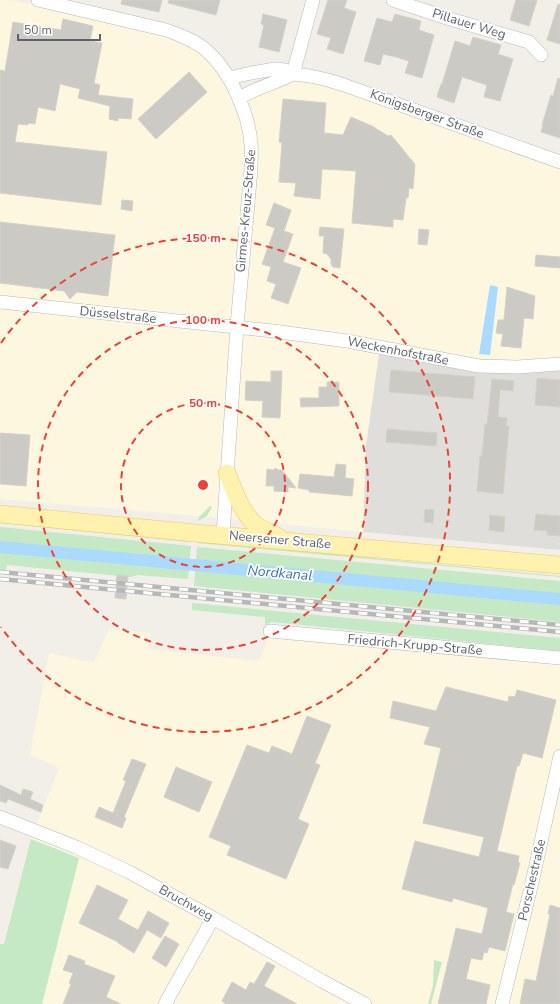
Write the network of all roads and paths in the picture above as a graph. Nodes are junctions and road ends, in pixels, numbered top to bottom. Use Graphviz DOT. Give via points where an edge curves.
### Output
graph roads {
  1 [pos="38,0"];
  2 [pos="313,0"];
  3 [pos="393,0"];
  4 [pos="541,55"];
  5 [pos="292,74"];
  6 [pos="229,78"];
  7 [pos="239,98"];
  8 [pos="560,162"];
  9 [pos="0,302"];
  10 [pos="236,326"];
  11 [pos="560,364"];
  12 [pos="227,474"];
  13 [pos="0,514"];
  14 [pos="223,535"];
  15 [pos="288,541"];
  16 [pos="560,564"];
  17 [pos="270,631"];
  18 [pos="560,658"];
  19 [pos="560,756"];
  20 [pos="0,817"];
  21 [pos="213,918"];
  22 [pos="165,1004"];
  23 [pos="364,1004"];
  24 [pos="502,1004"];
  1 -- 6 [label="street, Girmes-Kreuz-Straße" via="166,30 185,37 207,51"];
  2 -- 5 [label="street"];
  3 -- 4 [label="street, Pillauer Weg" via="529,42"];
  5 -- 6 [label="street, Königsberger Straße" via="275,69"];
  5 -- 7 [label="street"];
  5 -- 8 [label="street, Königsberger Straße" via="316,77 344,85"];
  6 -- 7 [label="street, Girmes-Kreuz-Straße"];
  7 -- 10 [label="street, Girmes-Kreuz-Straße" via="252,144 252,157"];
  9 -- 10 [label="street, Düsselstraße"];
  10 -- 11 [label="street, Weckenhofstraße" via="347,341 480,366"];
  10 -- 12 [label="street, Girmes-Kreuz-Straße"];
  12 -- 14 [label="street, Girmes-Kreuz-Straße"];
  12 -- 15 [label="main road" via="247,516 256,524"];
  13 -- 14 [label="main road, Neersener Straße"];
  14 -- 15 [label="main road, Neersener Straße"];
  15 -- 16 [label="main road, Neersener Straße"];
  17 -- 18 [label="street, Friedrich-Krupp-Straße"];
  19 -- 24 [label="street, Porschestraße"];
  20 -- 21 [label="street, Bruchweg" via="76,847 129,872"];
  21 -- 22 [label="street"];
  21 -- 23 [label="street, Bruchweg"];
}
